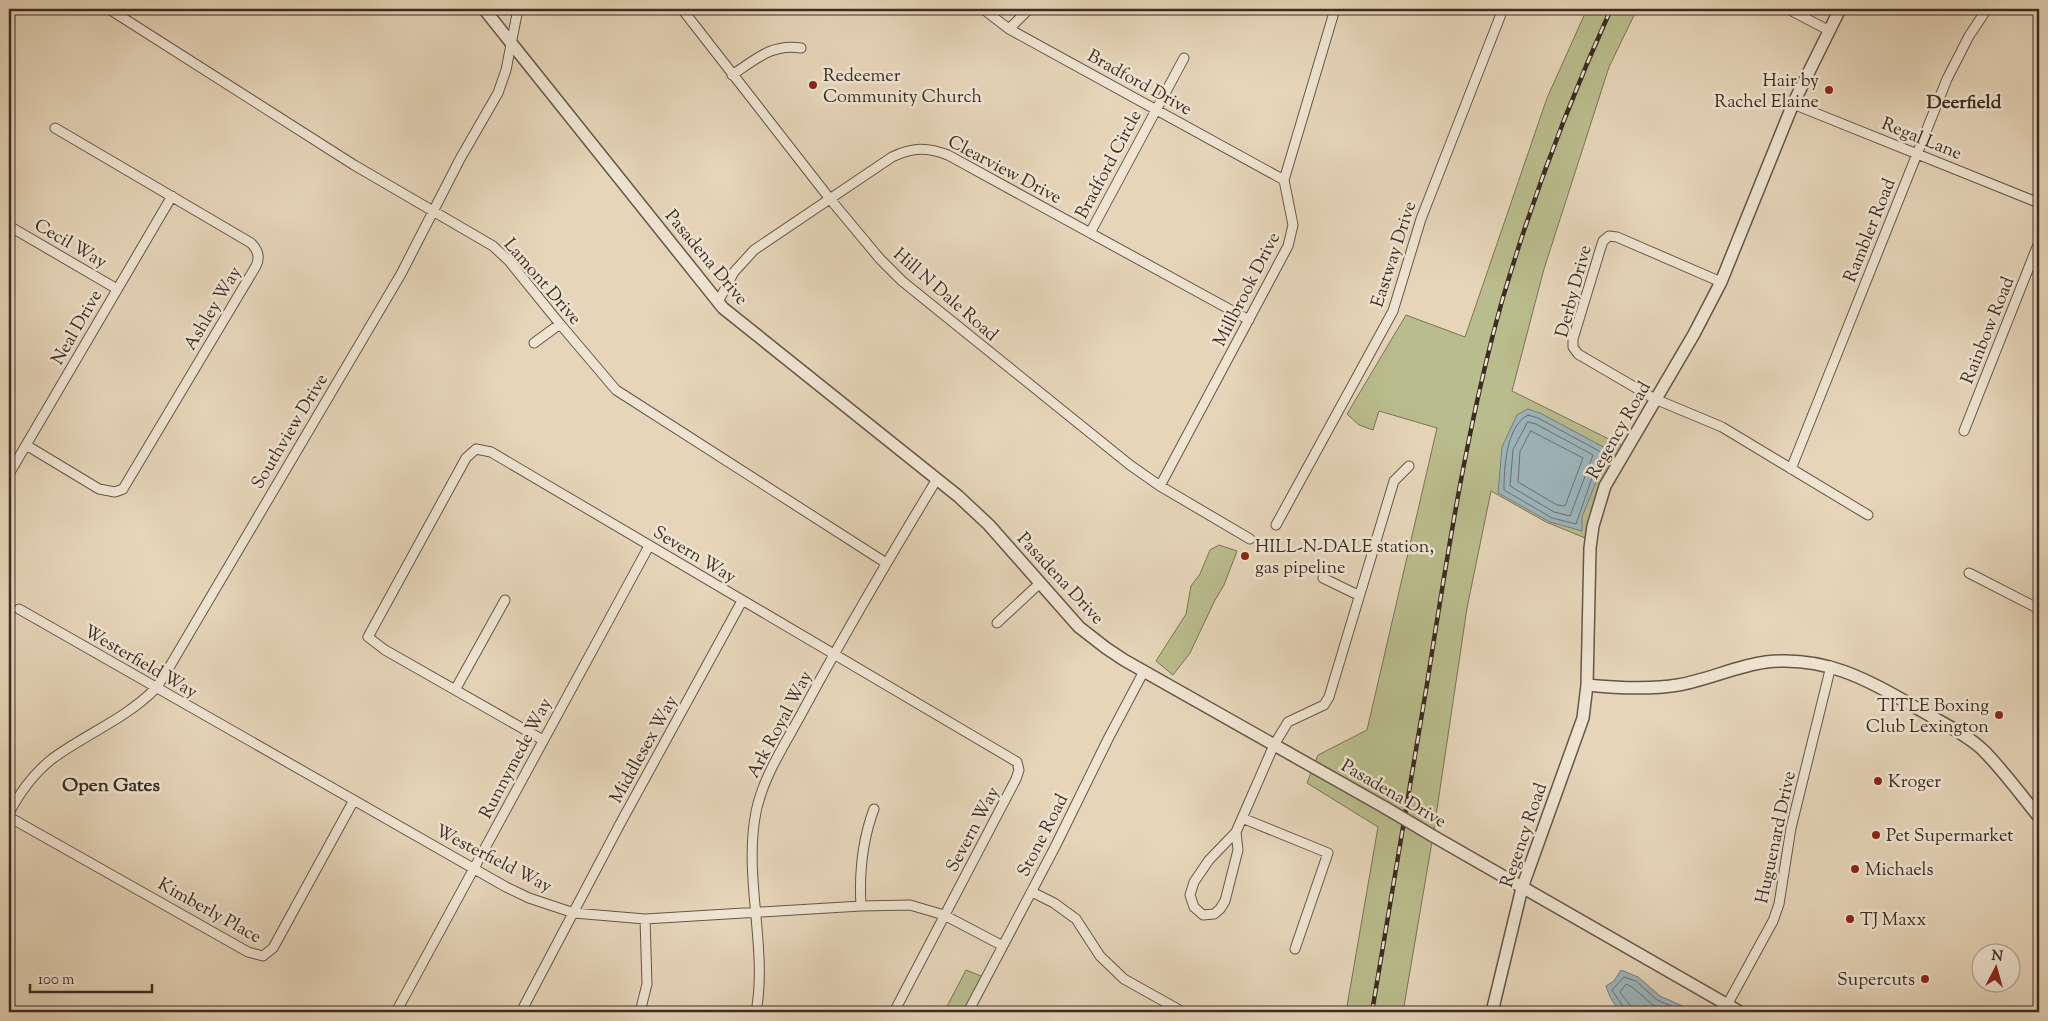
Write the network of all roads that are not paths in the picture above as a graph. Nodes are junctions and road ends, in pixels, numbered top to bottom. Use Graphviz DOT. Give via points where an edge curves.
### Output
graph roads {
  1 [pos="110,9"];
  2 [pos="484,9"];
  3 [pos="518,9"];
  4 [pos="682,9"];
  5 [pos="983,9"];
  6 [pos="1029,9"];
  7 [pos="1334,9"];
  8 [pos="1503,9"];
  9 [pos="1788,9"];
  10 [pos="1840,9"];
  11 [pos="1987,9"];
  12 [pos="1009,29"];
  13 [pos="1828,30"];
  14 [pos="511,44"];
  15 [pos="802,48"];
  16 [pos="1184,58"];
  17 [pos="732,75"];
  18 [pos="1793,104"];
  19 [pos="1156,109"];
  20 [pos="55,128"];
  21 [pos="1917,154"];
  22 [pos="1284,180"];
  23 [pos="172,196"];
  24 [pos="830,199"];
  25 [pos="2039,203"];
  26 [pos="434,211"];
  27 [pos="10,229"];
  28 [pos="1090,233"];
  29 [pos="2039,242"];
  30 [pos="1721,282"];
  31 [pos="117,289"];
  32 [pos="718,302"];
  33 [pos="1249,320"];
  34 [pos="560,324"];
  35 [pos="534,343"];
  36 [pos="1655,399"];
  37 [pos="1964,431"];
  38 [pos="26,445"];
  39 [pos="1409,466"];
  40 [pos="1791,469"];
  41 [pos="9,474"];
  42 [pos="937,480"];
  43 [pos="1160,486"];
  44 [pos="1868,515"];
  45 [pos="1276,525"];
  46 [pos="1250,539"];
  47 [pos="650,546"];
  48 [pos="886,563"];
  49 [pos="1969,573"];
  50 [pos="1323,578"];
  51 [pos="1040,583"];
  52 [pos="1358,595"];
  53 [pos="505,600"];
  54 [pos="742,601"];
  55 [pos="19,609"];
  56 [pos="2039,609"];
  57 [pos="997,622"];
  58 [pos="834,654"];
  59 [pos="1831,666"];
  60 [pos="1144,671"];
  61 [pos="1587,685"];
  62 [pos="156,688"];
  63 [pos="455,690"];
  64 [pos="543,740"];
  65 [pos="1274,745"];
  66 [pos="354,800"];
  67 [pos="874,809"];
  68 [pos="9,815"];
  69 [pos="2039,817"];
  70 [pos="1242,818"];
  71 [pos="1236,832"];
  72 [pos="474,868"];
  73 [pos="1522,888"];
  74 [pos="1032,892"];
  75 [pos="861,906"];
  76 [pos="755,912"];
  77 [pos="574,913"];
  78 [pos="944,916"];
  79 [pos="645,919"];
  80 [pos="1003,946"];
  81 [pos="1295,949"];
  82 [pos="1727,1005"];
  83 [pos="523,1008"];
  84 [pos="396,1012"];
  85 [pos="640,1012"];
  86 [pos="756,1012"];
  87 [pos="894,1012"];
  88 [pos="968,1012"];
  89 [pos="1183,1012"];
  90 [pos="1492,1012"];
  91 [pos="1740,1012"];
  1 -- 26 [label="street, Lamont Drive" via="354,165"];
  2 -- 14 [label="street, Pasadena Drive"];
  3 -- 14 [label="street, Southview Drive"];
  4 -- 17 [label="street, Hill N Dale Road"];
  5 -- 12 [label="street, Bradford Drive"];
  6 -- 12 [label="street"];
  7 -- 22 [label="street"];
  8 -- 45 [label="street, Eastway Drive" via="1420,219 1393,311"];
  9 -- 13 [label="street"];
  10 -- 13 [label="street, Regency Road"];
  11 -- 21 [label="street, Rambler Road" via="1954,63"];
  12 -- 19 [label="street, Bradford Drive"];
  13 -- 18 [label="street, Regency Road"];
  14 -- 26 [label="street, Southview Drive" via="498,93"];
  14 -- 32 [label="street, Pasadena Drive"];
  15 -- 17 [label="street" via="775,48"];
  16 -- 19 [label="street, Bradford Circle"];
  17 -- 24 [label="street, Hill N Dale Road"];
  18 -- 21 [label="street, Regal Lane"];
  18 -- 30 [label="street, Regency Road"];
  19 -- 22 [label="street, Bradford Drive"];
  19 -- 28 [label="street, Bradford Circle"];
  20 -- 23 [label="street, Ashley Way"];
  21 -- 25 [label="street, Regal Lane"];
  21 -- 40 [label="street, Rambler Road"];
  22 -- 33 [label="street, Millbrook Drive" via="1292,212 1292,235"];
  23 -- 31 [label="street, Neal Drive"];
  23 -- 38 [label="street, Ashley Way" via="251,243 258,252 256,266 123,489 115,492 100,489"];
  24 -- 28 [label="street, Clearview Drive" via="892,157 906,150 928,148 948,155"];
  24 -- 32 [label="street, Clearview Drive" via="754,250 731,277"];
  24 -- 43 [label="street, Hill N Dale Road" via="880,259 908,286 1108,448"];
  26 -- 34 [label="street, Lamont Drive" via="502,254"];
  26 -- 62 [label="street, Southview Drive" via="401,274"];
  27 -- 31 [label="street, Cecil Way"];
  28 -- 33 [label="street, Clearview Drive"];
  29 -- 37 [label="street, Rainbow Road"];
  30 -- 36 [label="street, Regency Road"];
  30 -- 36 [label="street, Derby Drive" via="1617,237 1609,236 1603,241 1573,348"];
  31 -- 38 [label="street, Neal Drive"];
  32 -- 42 [label="street, Pasadena Drive"];
  33 -- 43 [label="street, Millbrook Drive"];
  34 -- 35 [label="street"];
  34 -- 48 [label="street, Lamont Drive" via="625,397"];
  36 -- 40 [label="street, Derby Drive" via="1722,427"];
  36 -- 61 [label="street, Regency Road" via="1611,472 1593,526 1589,554"];
  38 -- 41 [label="street, Neal Drive"];
  39 -- 52 [label="street" via="1394,482"];
  40 -- 44 [label="street, Derby Drive"];
  42 -- 48 [label="street, Ark Royal Way"];
  42 -- 51 [label="street, Pasadena Drive" via="980,515"];
  43 -- 46 [label="street, Hill N Dale Road"];
  47 -- 54 [label="street, Severn Way"];
  47 -- 63 [label="street, Severn Way" via="491,452 481,449 471,452 368,637 384,650"];
  47 -- 64 [label="street, Runnymede Way"];
  48 -- 58 [label="street, Ark Royal Way"];
  49 -- 56 [label="street"];
  50 -- 52 [label="street"];
  51 -- 57 [label="street"];
  51 -- 60 [label="street, Pasadena Drive" via="1089,635"];
  52 -- 65 [label="street" via="1329,697 1324,705 1288,722"];
  53 -- 63 [label="street"];
  54 -- 58 [label="street, Severn Way"];
  54 -- 77 [label="street, Middlesex Way"];
  55 -- 62 [label="street, Westerfield Way"];
  58 -- 76 [label="street, Ark Royal Way" via="770,774 756,810 752,848"];
  58 -- 78 [label="street, Severn Way" via="1013,758 1018,766 1016,779"];
  59 -- 61 [label="street" via="1765,662 1669,686"];
  59 -- 69 [label="street" via="1874,684 1949,726 1982,750"];
  59 -- 82 [label="street, Huguenard Drive" via="1791,828 1779,904"];
  60 -- 65 [label="street, Pasadena Drive"];
  60 -- 74 [label="street, Stone Road"];
  61 -- 73 [label="street, Regency Road" via="1583,718"];
  62 -- 66 [label="street, Westerfield Way"];
  62 -- 68 [label="street, Southview Drive" via="136,705 52,760 30,780"];
  63 -- 64 [label="street, Severn Way"];
  64 -- 72 [label="street, Runnymede Way"];
  65 -- 70 [label="street"];
  65 -- 73 [label="street, Pasadena Drive, bridge"];
  66 -- 68 [label="street, Kimberly Place" via="273,948 263,956 248,952"];
  66 -- 72 [label="street, Westerfield Way"];
  67 -- 75 [label="street" via="862,854"];
  70 -- 71 [label="street"];
  70 -- 81 [label="street" via="1328,853"];
  71 -- 71 [label="street" via="1238,850 1224,901 1214,914 1203,914 1194,907 1190,895 1194,882 1209,860"];
  72 -- 77 [label="street, Westerfield Way" via="529,898"];
  72 -- 84 [label="street, Runnymede Way"];
  73 -- 82 [label="street, Pasadena Drive"];
  73 -- 90 [label="street, Regency Road"];
  74 -- 80 [label="street, Stone Road"];
  74 -- 89 [label="street" via="1076,919 1100,956 1124,979"];
  75 -- 76 [label="street, Westerfield Way"];
  75 -- 78 [label="street, Westerfield Way" via="910,905"];
  76 -- 79 [label="street, Westerfield Way"];
  76 -- 86 [label="street, Ark Royal Way" via="759,980"];
  77 -- 79 [label="street, Westerfield Way"];
  77 -- 83 [label="street, Middlesex Way"];
  78 -- 80 [label="street, Westerfield Way"];
  78 -- 87 [label="street, Severn Way"];
  79 -- 85 [label="street" via="647,984"];
  80 -- 88 [label="street, Stone Road"];
  82 -- 91 [label="street, Pasadena Drive"];
}
